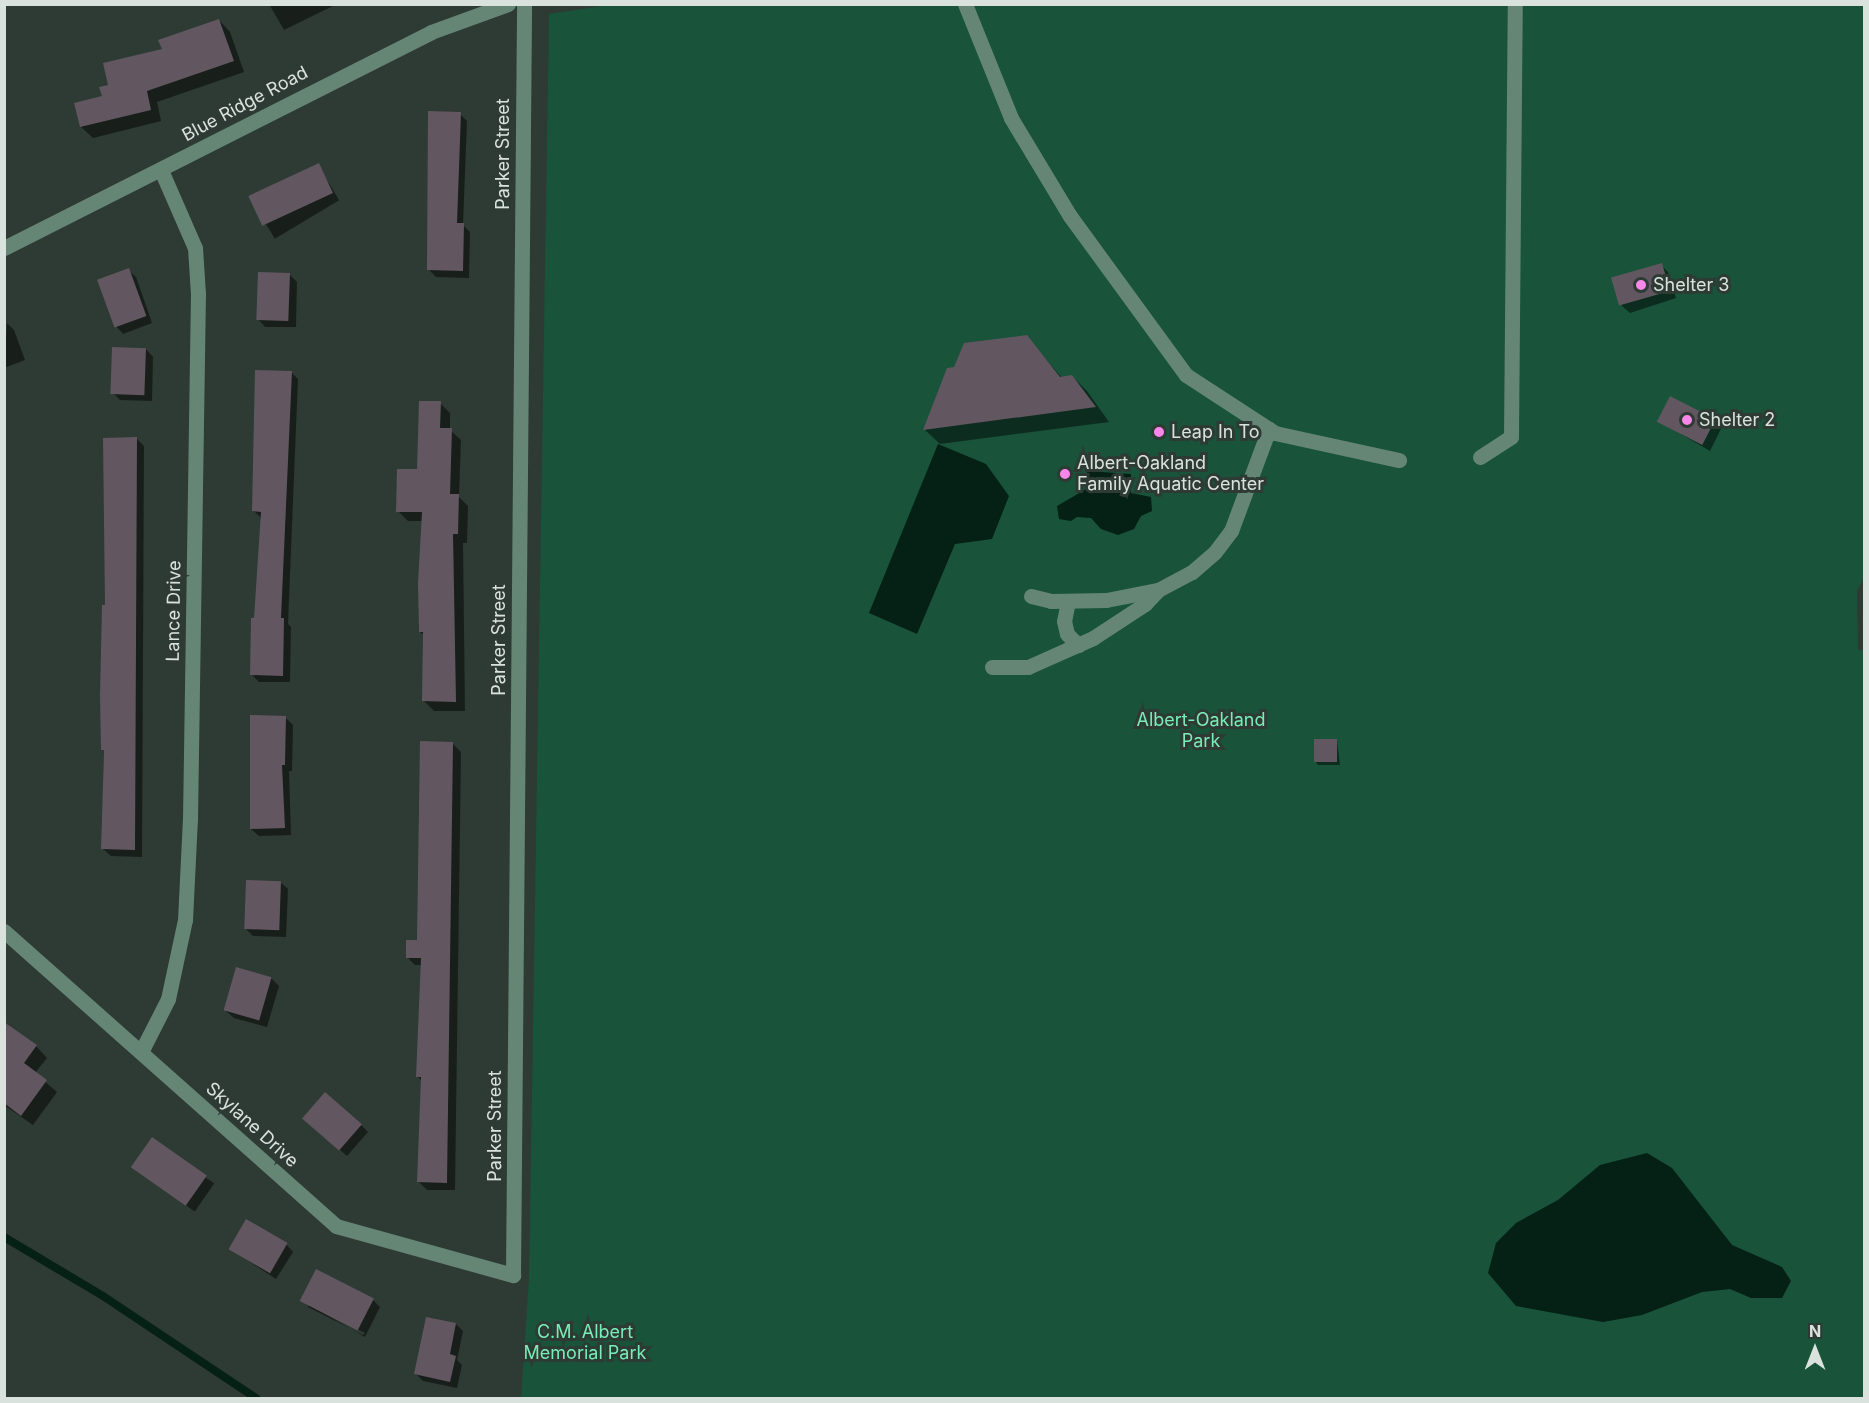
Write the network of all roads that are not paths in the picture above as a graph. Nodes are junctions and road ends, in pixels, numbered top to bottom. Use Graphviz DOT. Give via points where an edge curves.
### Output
graph roads {
  1 [pos="508,4"];
  2 [pos="524,4"];
  3 [pos="965,4"];
  4 [pos="1515,4"];
  5 [pos="161,170"];
  6 [pos="4,248"];
  7 [pos="1269,429"];
  8 [pos="1479,457"];
  9 [pos="1400,460"];
  10 [pos="1158,590"];
  11 [pos="1031,596"];
  12 [pos="1068,601"];
  13 [pos="1078,645"];
  14 [pos="992,668"];
  15 [pos="4,931"];
  16 [pos="141,1052"];
  17 [pos="513,1275"];
  1 -- 5 [label="street, Blue Ridge Road" via="422,37"];
  2 -- 17 [label="street, Parker Street"];
  3 -- 7 [label="street" via="1011,118 1070,216 1134,307 1186,375"];
  4 -- 8 [label="street" via="1511,437"];
  5 -- 6 [label="street, Blue Ridge Road"];
  5 -- 16 [label="street, Lance Drive" via="195,248 198,294 190,819 185,920 168,999"];
  7 -- 9 [label="street" via="1298,441"];
  7 -- 10 [label="street" via="1231,531 1192,572"];
  10 -- 12 [label="street" via="1106,600"];
  10 -- 13 [label="street" via="1145,604"];
  11 -- 12 [label="street"];
  12 -- 13 [label="street" via="1065,628"];
  13 -- 14 [label="street" via="1028,668"];
  15 -- 16 [label="street, Skylane Drive"];
  16 -- 17 [label="street, Skylane Drive" via="336,1226"];
}
